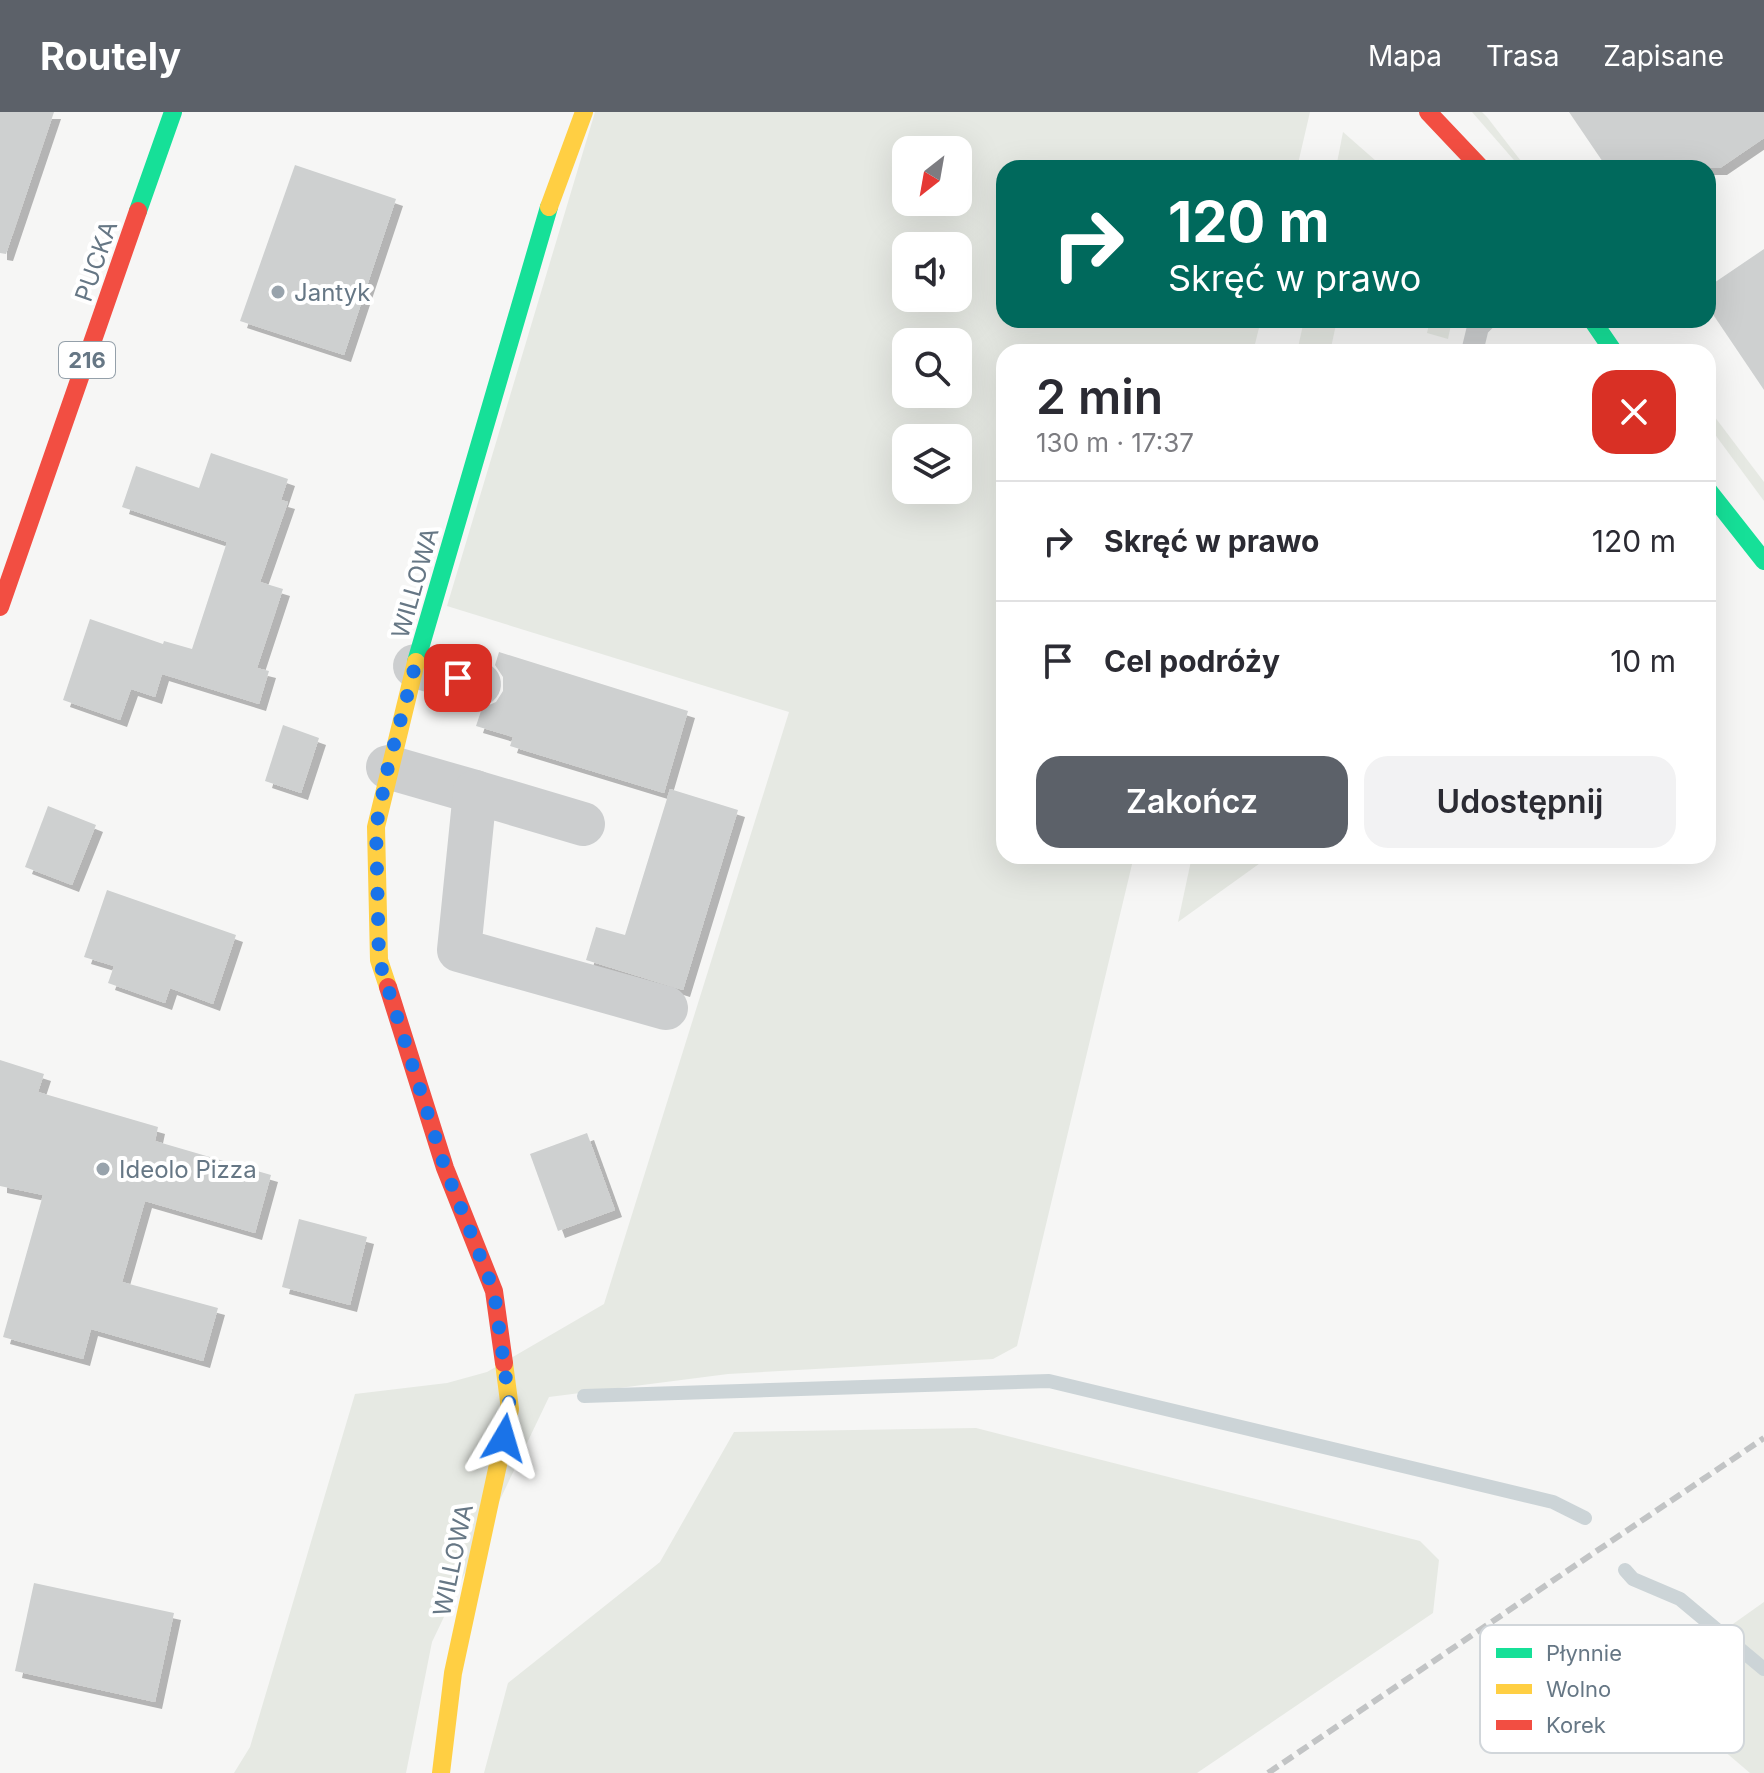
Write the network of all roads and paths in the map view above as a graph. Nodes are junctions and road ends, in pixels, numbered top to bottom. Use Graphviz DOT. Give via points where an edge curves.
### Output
graph roads {
  1 [pos="173,112"];
  2 [pos="584,112"];
  3 [pos="1428,112"];
  4 [pos="1473,160"];
  5 [pos="1716,500"];
  6 [pos="1764,561"];
  7 [pos="0,607"];
  8 [pos="415,666"];
  9 [pos="479,684"];
  10 [pos="388,767"];
  11 [pos="475,792"];
  12 [pos="583,824"];
  13 [pos="666,1008"];
  14 [pos="441,1773"];
  1 -- 7 [label="street, PUCKA / 216"];
  2 -- 8 [label="street, WILLOWA" via="555,188"];
  3 -- 4 [label="street"];
  5 -- 6 [label="street"];
  8 -- 9 [label="street"];
  8 -- 10 [label="street, WILLOWA"];
  10 -- 11 [label="street"];
  10 -- 14 [label="street, WILLOWA" via="376,827 379,960 445,1168 494,1291 510,1409 453,1673"];
  11 -- 12 [label="street"];
  11 -- 13 [label="street" via="459,950"];
}
